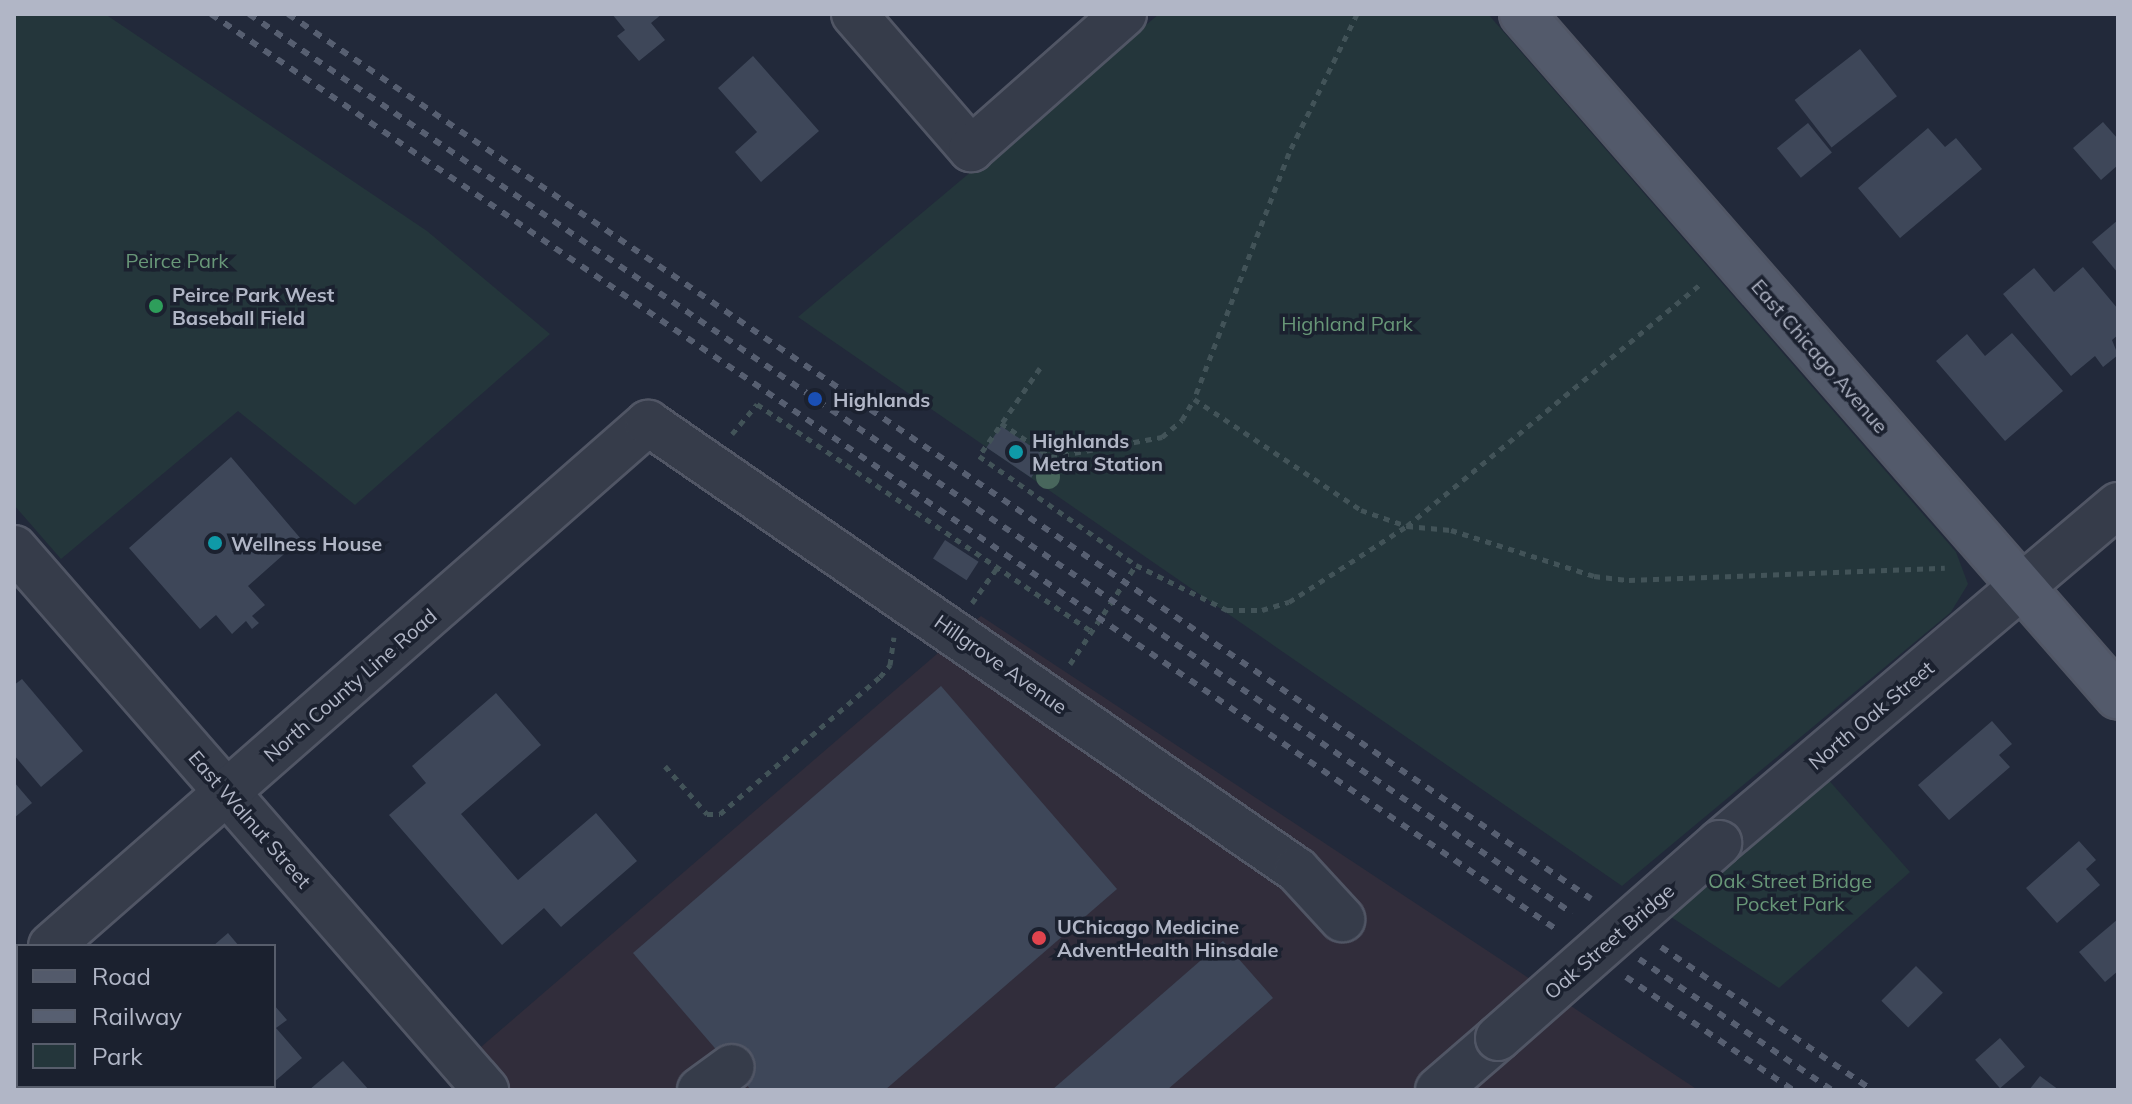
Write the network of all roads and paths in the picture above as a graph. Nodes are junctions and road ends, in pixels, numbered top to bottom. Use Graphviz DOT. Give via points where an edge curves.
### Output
graph roads {
  1 [pos="854,14"];
  2 [pos="1124,14"];
  3 [pos="1357,14"];
  4 [pos="1522,14"];
  5 [pos="1699,285"];
  6 [pos="1040,368"];
  7 [pos="1194,399"];
  8 [pos="648,423"];
  9 [pos="1001,423"];
  10 [pos="721,426"];
  11 [pos="2118,505"];
  12 [pos="1407,526"];
  13 [pos="14,548"];
  14 [pos="1136,565"];
  15 [pos="997,568"];
  16 [pos="1945,568"];
  17 [pos="2023,588"];
  18 [pos="972,603"];
  19 [pos="900,629"];
  20 [pos="1092,632"];
  21 [pos="1070,664"];
  22 [pos="2118,697"];
  23 [pos="665,766"];
  24 [pos="227,793"];
  25 [pos="1719,843"];
  26 [pos="1342,919"];
  27 [pos="53,944"];
  28 [pos="486,1090"];
  29 [pos="1438,1090"];
  1 -- 2 [label="street" via="971,149"];
  3 -- 7 [label="path" via="1289,153"];
  4 -- 17 [label="main road, East Chicago Avenue"];
  5 -- 12 [label="path"];
  6 -- 9 [label="path"];
  7 -- 9 [label="path" via="1162,437 1051,457"];
  7 -- 12 [label="path" via="1361,510"];
  8 -- 24 [label="street, North County Line Road"];
  8 -- 26 [label="street, Hillgrove Avenue" via="1297,870"];
  9 -- 14 [label="path" via="979,456"];
  10 -- 15 [label="path" via="734,436 757,404"];
  11 -- 17 [label="street, North Oak Street"];
  12 -- 14 [label="path" via="1319,587 1262,610 1227,610 1206,603"];
  12 -- 16 [label="path" via="1451,530 1594,576 1629,580"];
  13 -- 24 [label="street, East Walnut Street"];
  14 -- 20 [label="path"];
  15 -- 18 [label="path"];
  15 -- 20 [label="path"];
  17 -- 22 [label="main road, East Chicago Avenue"];
  17 -- 25 [label="street, North Oak Street"];
  19 -- 23 [label="path" via="893,638 890,665 880,677 720,814 707,814"];
  20 -- 21 [label="path"];
  24 -- 27 [label="street, North County Line Road"];
  24 -- 28 [label="street, East Walnut Street"];
  25 -- 29 [label="street, Oak Street Bridge, bridge"];
}
